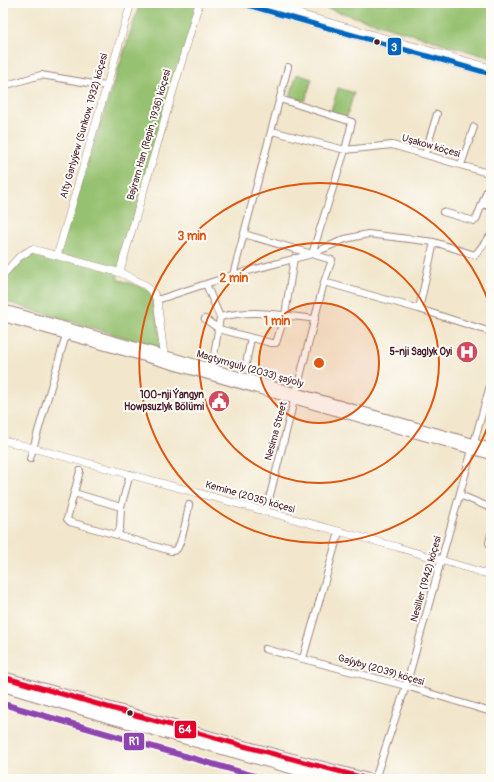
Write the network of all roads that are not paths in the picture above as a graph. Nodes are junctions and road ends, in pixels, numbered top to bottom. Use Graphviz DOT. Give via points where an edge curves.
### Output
graph roads {
  1 [pos="131,3"];
  2 [pos="199,3"];
  3 [pos="240,3"];
  4 [pos="260,3"];
  5 [pos="288,67"];
  6 [pos="491,68"];
  7 [pos="491,74"];
  8 [pos="3,86"];
  9 [pos="106,86"];
  10 [pos="280,99"];
  11 [pos="437,114"];
  12 [pos="474,127"];
  13 [pos="272,131"];
  14 [pos="345,150"];
  15 [pos="425,154"];
  16 [pos="461,165"];
  17 [pos="491,174"];
  18 [pos="491,180"];
  19 [pos="483,204"];
  20 [pos="491,207"];
  21 [pos="442,212"];
  22 [pos="244,234"];
  23 [pos="491,235"];
  24 [pos="434,242"];
  25 [pos="312,254"];
  26 [pos="57,256"];
  27 [pos="294,258"];
  28 [pos="121,273"];
  29 [pos="3,275"];
  30 [pos="234,275"];
  31 [pos="324,282"];
  32 [pos="206,284"];
  33 [pos="157,300"];
  34 [pos="3,309"];
  35 [pos="419,309"];
  36 [pos="285,315"];
  37 [pos="3,317"];
  38 [pos="220,317"];
  39 [pos="205,319"];
  40 [pos="315,319"];
  41 [pos="219,328"];
  42 [pos="491,332"];
  43 [pos="66,334"];
  44 [pos="251,338"];
  45 [pos="163,358"];
  46 [pos="246,364"];
  47 [pos="212,369"];
  48 [pos="491,382"];
  49 [pos="296,396"];
  50 [pos="3,440"];
  51 [pos="474,447"];
  52 [pos="33,448"];
  53 [pos="491,448"];
  54 [pos="491,455"];
  55 [pos="30,459"];
  56 [pos="80,471"];
  57 [pos="130,474"];
  58 [pos="74,493"];
  59 [pos="460,495"];
  60 [pos="189,505"];
  61 [pos="121,507"];
  62 [pos="491,508"];
  63 [pos="266,511"];
  64 [pos="339,532"];
  65 [pos="491,534"];
  66 [pos="117,535"];
  67 [pos="491,548"];
  68 [pos="441,560"];
  69 [pos="491,575"];
  70 [pos="265,649"];
  71 [pos="303,658"];
  72 [pos="3,677"];
  73 [pos="3,686"];
  74 [pos="406,686"];
  75 [pos="491,712"];
  76 [pos="330,779"];
  77 [pos="368,779"];
  78 [pos="375,779"];
  1 -- 9 [label="street, Alty Garlyýew (Surikow, 1932) köçesi"];
  2 -- 28 [label="street, Baýram Han (Repin, 1936) köçesi"];
  3 -- 7 [label="street"];
  4 -- 6 [label="street"];
  5 -- 10 [label="street"];
  8 -- 9 [label="street" via="41,75"];
  9 -- 26 [label="street, Alty Garlyýew (Surikow, 1932) köçesi"];
  10 -- 13 [label="street"];
  10 -- 14 [label="street" via="352,122"];
  11 -- 15 [label="street"];
  12 -- 16 [label="street"];
  13 -- 14 [label="street, Uşakow köçesi"];
  13 -- 22 [label="street"];
  14 -- 15 [label="street, Uşakow köçesi" via="392,145"];
  14 -- 25 [label="street"];
  15 -- 16 [label="street, Uşakow köçesi"];
  16 -- 17 [label="street, Uşakow köçesi"];
  18 -- 19 [label="street"];
  19 -- 20 [label="street"];
  19 -- 21 [label="street" via="478,219 474,221"];
  22 -- 25 [label="street"];
  22 -- 30 [label="street"];
  23 -- 24 [label="street" via="475,255"];
  24 -- 25 [label="street" via="368,234 345,239"];
  24 -- 35 [label="street"];
  25 -- 27 [label="street"];
  25 -- 31 [label="street, Nesima Street" via="332,260"];
  26 -- 28 [label="street"];
  26 -- 29 [label="street" via="32,249 19,257"];
  27 -- 30 [label="street"];
  27 -- 36 [label="street"];
  28 -- 33 [label="street" via="146,285"];
  30 -- 32 [label="street"];
  31 -- 35 [label="street"];
  31 -- 40 [label="street, Nesima Street"];
  32 -- 33 [label="street"];
  32 -- 38 [label="street"];
  33 -- 45 [label="street"];
  34 -- 45 [label="main road, Magtymguly (2033) şaýoly"];
  35 -- 42 [label="street"];
  36 -- 38 [label="street" via="247,312"];
  36 -- 40 [label="street"];
  36 -- 44 [label="street" via="276,343"];
  37 -- 43 [label="main road, Magtymguly (2033) şaýoly"];
  38 -- 41 [label="street"];
  39 -- 41 [label="street"];
  40 -- 49 [label="street, Nesima Street"];
  41 -- 44 [label="street"];
  41 -- 47 [label="street"];
  43 -- 45 [label="main road, Magtymguly (2033) şaýoly"];
  43 -- 52 [label="street"];
  44 -- 46 [label="street"];
  45 -- 47 [label="main road, Magtymguly (2033) şaýoly"];
  45 -- 49 [label="main road, Magtymguly (2033) şaýoly"];
  47 -- 49 [label="main road, Magtymguly (2033) şaýoly"];
  48 -- 51 [label="street, Nesiller (1942) köçesi"];
  49 -- 51 [label="main road, Magtymguly (2033) şaýoly"];
  49 -- 63 [label="street, Nesima Street"];
  50 -- 52 [label="street, Kemine (2035) köçesi"];
  51 -- 53 [label="main road, Magtymguly (2033) şaýoly"];
  51 -- 54 [label="main road, Magtymguly (2033) şaýoly"];
  51 -- 59 [label="street, Nesiller (1942) köçesi"];
  52 -- 55 [label="street"];
  52 -- 57 [label="street, Kemine (2035) köçesi"];
  56 -- 58 [label="street"];
  57 -- 61 [label="street"];
  57 -- 63 [label="street, Kemine (2035) köçesi"];
  58 -- 61 [label="street"];
  58 -- 66 [label="street" via="68,520"];
  59 -- 62 [label="street"];
  59 -- 68 [label="street, Nesiller (1942) köçesi"];
  60 -- 66 [label="street" via="181,538 174,551"];
  61 -- 66 [label="street"];
  63 -- 64 [label="street, Kemine (2035) köçesi"];
  64 -- 68 [label="street, Kemine (2035) köçesi"];
  64 -- 71 [label="street"];
  65 -- 67 [label="street"];
  68 -- 69 [label="street, Kemine (2035) köçesi"];
  68 -- 74 [label="street, Nesiller (1942) köçesi"];
  70 -- 71 [label="street, Gaýyby (2039) köçesi"];
  71 -- 74 [label="street, Gaýyby (2039) köçesi"];
  72 -- 77 [label="highway"];
  73 -- 76 [label="highway"];
  74 -- 75 [label="street, Gaýyby (2039) köçesi"];
  74 -- 78 [label="street, Nesiller (1942) köçesi"];
}
